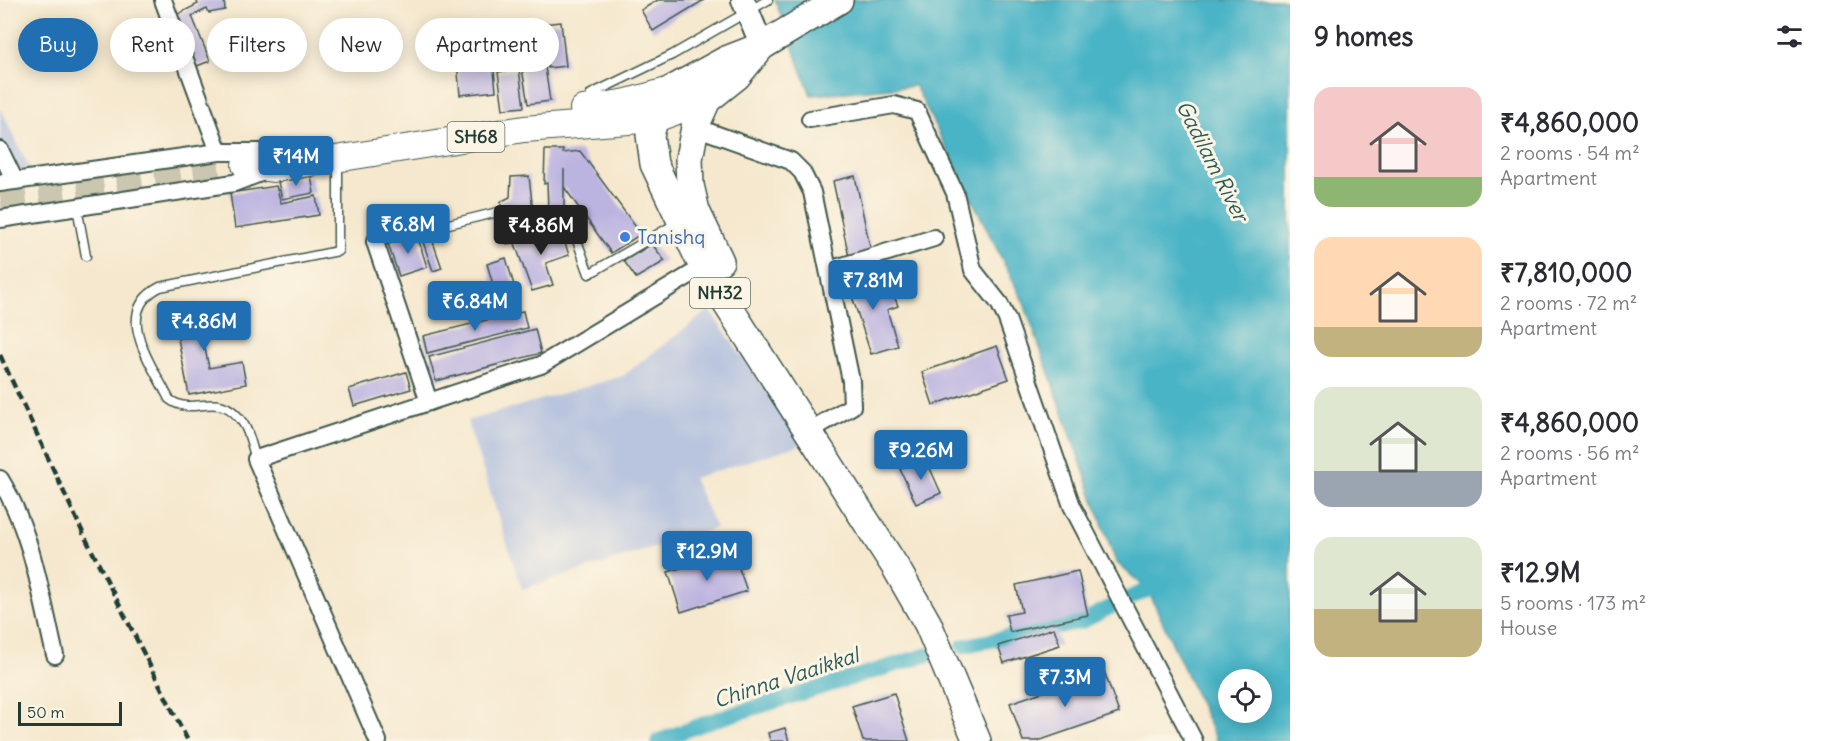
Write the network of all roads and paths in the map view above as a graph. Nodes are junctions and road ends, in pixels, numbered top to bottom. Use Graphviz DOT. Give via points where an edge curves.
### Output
graph roads {
  1 [pos="163,0"];
  2 [pos="768,0"];
  3 [pos="839,0"];
  4 [pos="745,6"];
  5 [pos="771,41"];
  6 [pos="671,90"];
  7 [pos="591,94"];
  8 [pos="707,100"];
  9 [pos="655,119"];
  10 [pos="810,119"];
  11 [pos="695,127"];
  12 [pos="0,150"];
  13 [pos="338,159"];
  14 [pos="271,160"];
  15 [pos="234,161"];
  16 [pos="8,182"];
  17 [pos="76,207"];
  18 [pos="0,219"];
  19 [pos="680,221"];
  20 [pos="934,238"];
  21 [pos="375,242"];
  22 [pos="86,256"];
  23 [pos="703,267"];
  24 [pos="829,270"];
  25 [pos="429,402"];
  26 [pos="821,424"];
  27 [pos="256,459"];
  28 [pos="0,479"];
  29 [pos="55,656"];
  30 [pos="378,741"];
  31 [pos="977,741"];
  32 [pos="997,741"];
  33 [pos="1194,741"];
  1 -- 15 [label="street"];
  2 -- 4 [label="lane"];
  3 -- 5 [label="highway, NH32"];
  4 -- 5 [label="main road"];
  4 -- 7 [label="lane" via="672,55"];
  5 -- 6 [label="highway, NH32"];
  5 -- 8 [label="highway, NH32"];
  6 -- 9 [label="highway, NH32" via="658,107"];
  6 -- 14 [label="main road, SH68" via="604,106"];
  8 -- 9 [label="main road, SH68"];
  8 -- 11 [label="highway, NH32"];
  9 -- 13 [label="main road, SH68" via="524,129"];
  9 -- 19 [label="highway, NH32" via="650,135 654,164"];
  10 -- 33 [label="street" via="894,105 917,111 955,193 973,270 1007,319 1072,506"];
  11 -- 24 [label="street" via="791,161 802,172 812,192"];
  11 -- 26 [label="highway, NH32" via="689,159 696,211 726,272"];
  12 -- 16 [label="street"];
  13 -- 14 [label="main road, SH68"];
  13 -- 27 [label="lane" via="338,252 160,287 142,301 137,311 137,334 169,399 186,406 219,403 232,411 244,424"];
  14 -- 15 [label="main road, SH68"];
  14 -- 17 [label="street" via="234,183"];
  15 -- 16 [label="street"];
  17 -- 18 [label="street"];
  17 -- 22 [label="lane"];
  19 -- 21 [label="lane" via="589,274 569,218 508,239 498,212"];
  19 -- 23 [label="highway, NH32"];
  20 -- 24 [label="street"];
  21 -- 25 [label="street"];
  23 -- 25 [label="street" via="541,365"];
  23 -- 31 [label="highway, NH32" via="902,577 928,624"];
  24 -- 26 [label="street" via="851,381 852,406"];
  25 -- 27 [label="street"];
  26 -- 32 [label="highway, NH32" via="943,625"];
  27 -- 30 [label="street"];
  28 -- 29 [label="street" via="15,505 29,545"];
}
